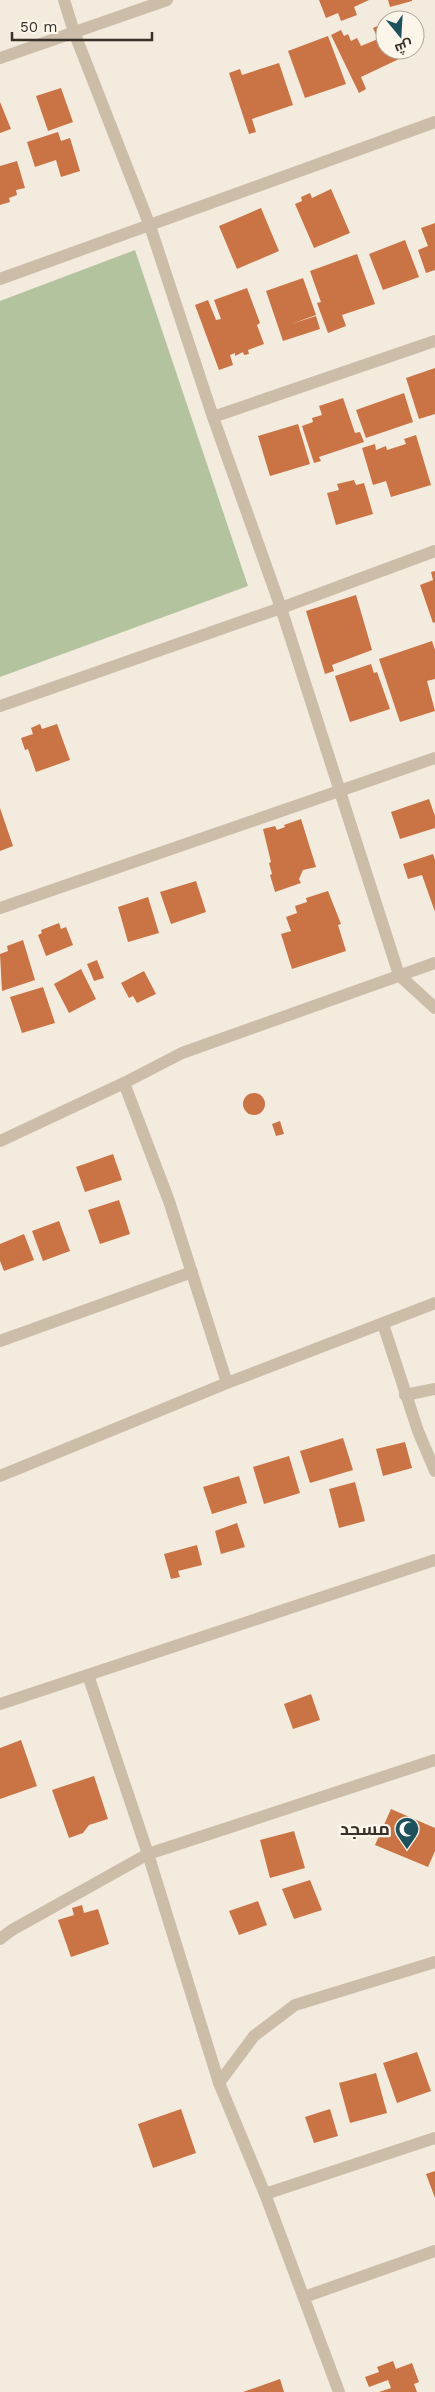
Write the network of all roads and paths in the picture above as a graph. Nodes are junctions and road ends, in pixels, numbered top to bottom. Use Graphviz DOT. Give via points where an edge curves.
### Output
graph roads {
  1 [pos="64,0"];
  2 [pos="167,0"];
  3 [pos="74,32"];
  4 [pos="0,58"];
  5 [pos="435,122"];
  6 [pos="150,226"];
  7 [pos="0,279"];
  8 [pos="435,341"];
  9 [pos="213,417"];
  10 [pos="435,550"];
  11 [pos="281,608"];
  12 [pos="0,706"];
  13 [pos="435,758"];
  14 [pos="339,791"];
  15 [pos="0,908"];
  16 [pos="435,963"];
  17 [pos="399,975"];
  18 [pos="435,1008"];
  19 [pos="124,1083"];
  20 [pos="0,1141"];
  21 [pos="192,1272"];
  22 [pos="435,1303"];
  23 [pos="383,1324"];
  24 [pos="0,1341"];
  25 [pos="227,1383"];
  26 [pos="435,1389"];
  27 [pos="405,1395"];
  28 [pos="435,1471"];
  29 [pos="0,1476"];
  30 [pos="435,1560"];
  31 [pos="88,1675"];
  32 [pos="0,1704"];
  33 [pos="435,1760"];
  34 [pos="148,1854"];
  35 [pos="0,1939"];
  36 [pos="435,1962"];
  37 [pos="219,2083"];
  38 [pos="435,2138"];
  39 [pos="265,2194"];
  40 [pos="435,2251"];
  41 [pos="304,2297"];
  42 [pos="339,2392"];
  1 -- 3 [label="street"];
  2 -- 3 [label="street"];
  3 -- 4 [label="street"];
  3 -- 6 [label="street"];
  5 -- 6 [label="street"];
  6 -- 7 [label="street"];
  6 -- 9 [label="street"];
  8 -- 9 [label="street"];
  9 -- 11 [label="street"];
  10 -- 11 [label="street"];
  11 -- 12 [label="street"];
  11 -- 14 [label="street"];
  13 -- 14 [label="street"];
  14 -- 15 [label="street"];
  14 -- 17 [label="street"];
  16 -- 17 [label="street"];
  17 -- 18 [label="street"];
  17 -- 19 [label="street" via="182,1053"];
  19 -- 20 [label="street"];
  19 -- 21 [label="street"];
  21 -- 24 [label="street"];
  21 -- 25 [label="street"];
  22 -- 23 [label="street"];
  23 -- 25 [label="street"];
  23 -- 27 [label="street"];
  25 -- 29 [label="street"];
  26 -- 27 [label="street"];
  27 -- 28 [label="street"];
  30 -- 31 [label="street"];
  31 -- 32 [label="street"];
  31 -- 34 [label="street"];
  33 -- 34 [label="street"];
  34 -- 35 [label="street"];
  34 -- 37 [label="street"];
  36 -- 37 [label="street" via="295,2005 254,2036"];
  37 -- 39 [label="street"];
  38 -- 39 [label="street"];
  39 -- 41 [label="street"];
  40 -- 41 [label="street"];
  41 -- 42 [label="street"];
}
